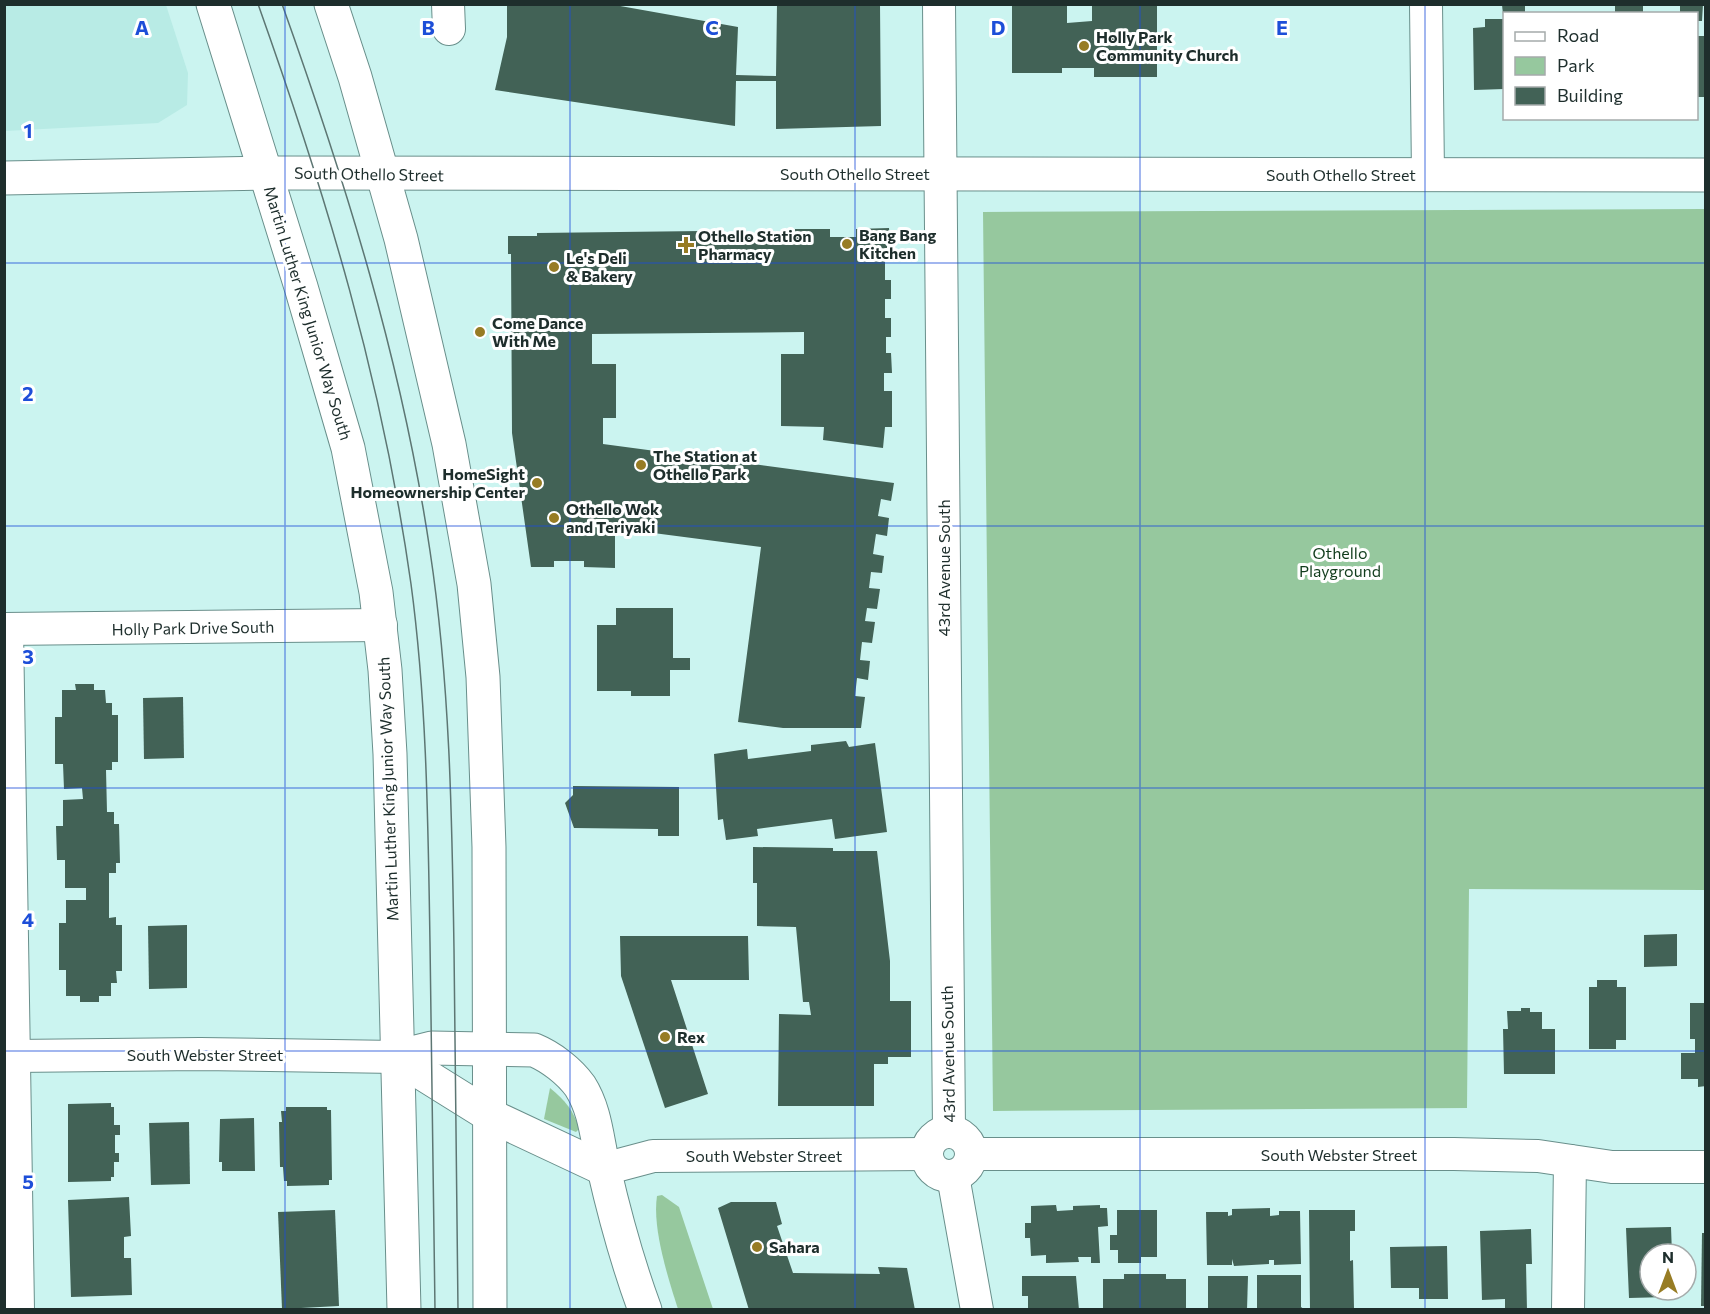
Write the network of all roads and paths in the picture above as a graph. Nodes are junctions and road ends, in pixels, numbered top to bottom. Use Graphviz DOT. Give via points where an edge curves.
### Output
graph roads {
  1 [pos="213,4"];
  2 [pos="331,4"];
  3 [pos="939,4"];
  4 [pos="1426,4"];
  5 [pos="266,173"];
  6 [pos="940,174"];
  7 [pos="382,175"];
  8 [pos="1706,175"];
  9 [pos="1428,176"];
  10 [pos="4,178"];
  11 [pos="381,625"];
  12 [pos="6,629"];
  13 [pos="490,1048"];
  14 [pos="14,1056"];
  15 [pos="396,1057"];
  16 [pos="489,1115"];
  17 [pos="949,1131"];
  18 [pos="926,1154"];
  19 [pos="1570,1161"];
  20 [pos="962,1165"];
  21 [pos="1706,1167"];
  22 [pos="604,1169"];
  23 [pos="18,1310"];
  24 [pos="404,1310"];
  25 [pos="490,1310"];
  26 [pos="645,1310"];
  27 [pos="977,1310"];
  28 [pos="1568,1310"];
  1 -- 5 [label="main road, Martin Luther King Junior Way South"];
  2 -- 7 [label="main road" via="356,77"];
  3 -- 6 [label="street, 43rd Avenue South"];
  4 -- 9 [label="street"];
  5 -- 7 [label="main road, South Othello Street"];
  5 -- 10 [label="main road, South Othello Street"];
  5 -- 11 [label="main road, Martin Luther King Junior Way South" via="348,448"];
  6 -- 7 [label="main road, South Othello Street"];
  6 -- 9 [label="main road, South Othello Street"];
  6 -- 17 [label="street, 43rd Avenue South"];
  7 -- 13 [label="main road" via="449,444 474,584 487,776"];
  8 -- 9 [label="main road, South Othello Street"];
  11 -- 12 [label="street, Holly Park Drive South"];
  11 -- 15 [label="main road, Martin Luther King Junior Way South" via="390,754"];
  12 -- 14 [label="street"];
  13 -- 15 [label="main road" via="432,1048"];
  13 -- 16 [label="main road"];
  13 -- 22 [label="main road" via="534,1050 564,1069 579,1086 593,1114"];
  14 -- 15 [label="street, South Webster Street"];
  14 -- 23 [label="street"];
  15 -- 16 [label="main road"];
  15 -- 24 [label="main road, Martin Luther King Junior Way South"];
  16 -- 22 [label="main road"];
  16 -- 25 [label="main road"];
  17 -- 18 [label="street" via="933,1138"];
  17 -- 20 [label="street" via="965,1138"];
  18 -- 20 [label="street" via="933,1170 940,1175"];
  18 -- 22 [label="street, South Webster Street" via="653,1156"];
  19 -- 20 [label="street, South Webster Street" via="1538,1156 1454,1154"];
  19 -- 21 [label="street, South Webster Street" via="1612,1167"];
  19 -- 28 [label="street"];
  20 -- 27 [label="street"];
  22 -- 26 [label="main road"];
}
